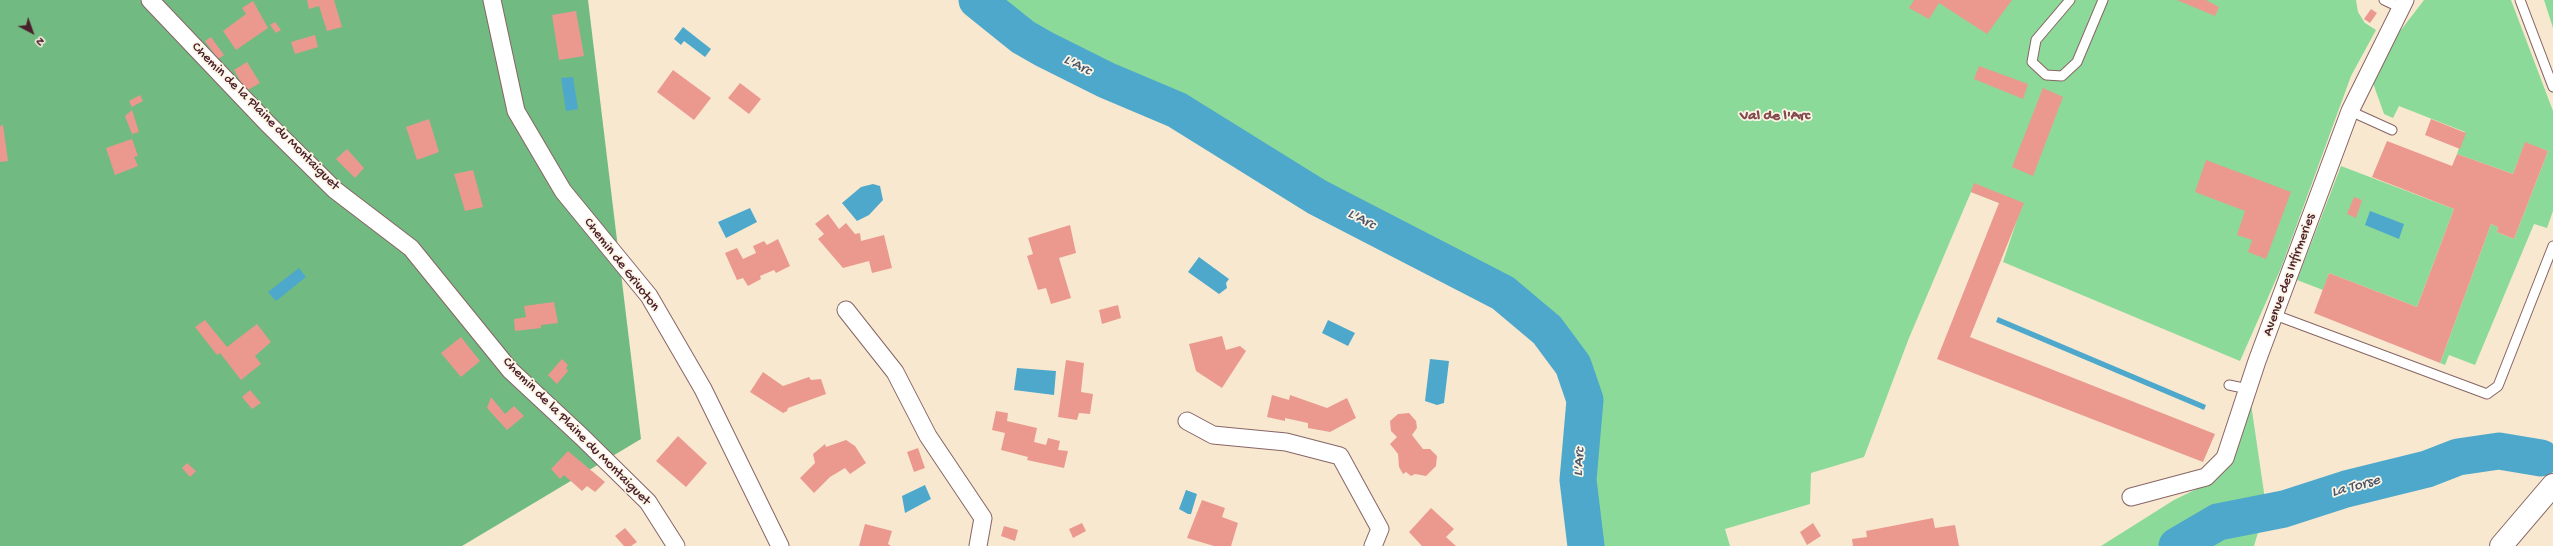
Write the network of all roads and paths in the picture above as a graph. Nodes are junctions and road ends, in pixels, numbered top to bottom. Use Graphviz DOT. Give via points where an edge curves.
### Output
graph roads {
  1 [pos="150,0"];
  2 [pos="492,0"];
  3 [pos="2070,0"];
  4 [pos="2103,0"];
  5 [pos="2384,0"];
  6 [pos="2520,0"];
  7 [pos="2403,4"];
  8 [pos="2553,88"];
  9 [pos="2350,111"];
  10 [pos="2392,130"];
  11 [pos="2553,246"];
  12 [pos="846,310"];
  13 [pos="2275,314"];
  14 [pos="2229,385"];
  15 [pos="2248,388"];
  16 [pos="1187,421"];
  17 [pos="2553,485"];
  18 [pos="2131,497"];
  19 [pos="676,546"];
  20 [pos="780,546"];
  21 [pos="978,546"];
  22 [pos="1373,546"];
  23 [pos="2501,546"];
  1 -- 19 [label="street, Chemin de la Plaine du Montaiguet" via="335,190 411,248 510,370 648,502"];
  2 -- 20 [label="street, Chemin de Grivoton" via="516,110 563,191 649,296 703,389"];
  3 -- 4 [label="lane" via="2036,40 2032,62 2046,75 2062,76 2077,62"];
  5 -- 7 [label="lane"];
  6 -- 8 [label="lane"];
  7 -- 9 [label="street, Avenue des Infirmeries"];
  9 -- 10 [label="lane"];
  9 -- 13 [label="street, Avenue des Infirmeries"];
  11 -- 13 [label="lane" via="2498,386 2487,394"];
  12 -- 21 [label="street" via="895,372 928,436 983,518"];
  13 -- 15 [label="street, Avenue des Infirmeries"];
  14 -- 15 [label="lane"];
  15 -- 18 [label="street, Avenue des Infirmeries" via="2225,458 2214,470 2206,477"];
  16 -- 22 [label="street" via="1213,435 1286,442 1340,456 1380,529"];
  17 -- 23 [label="highway"];
}
